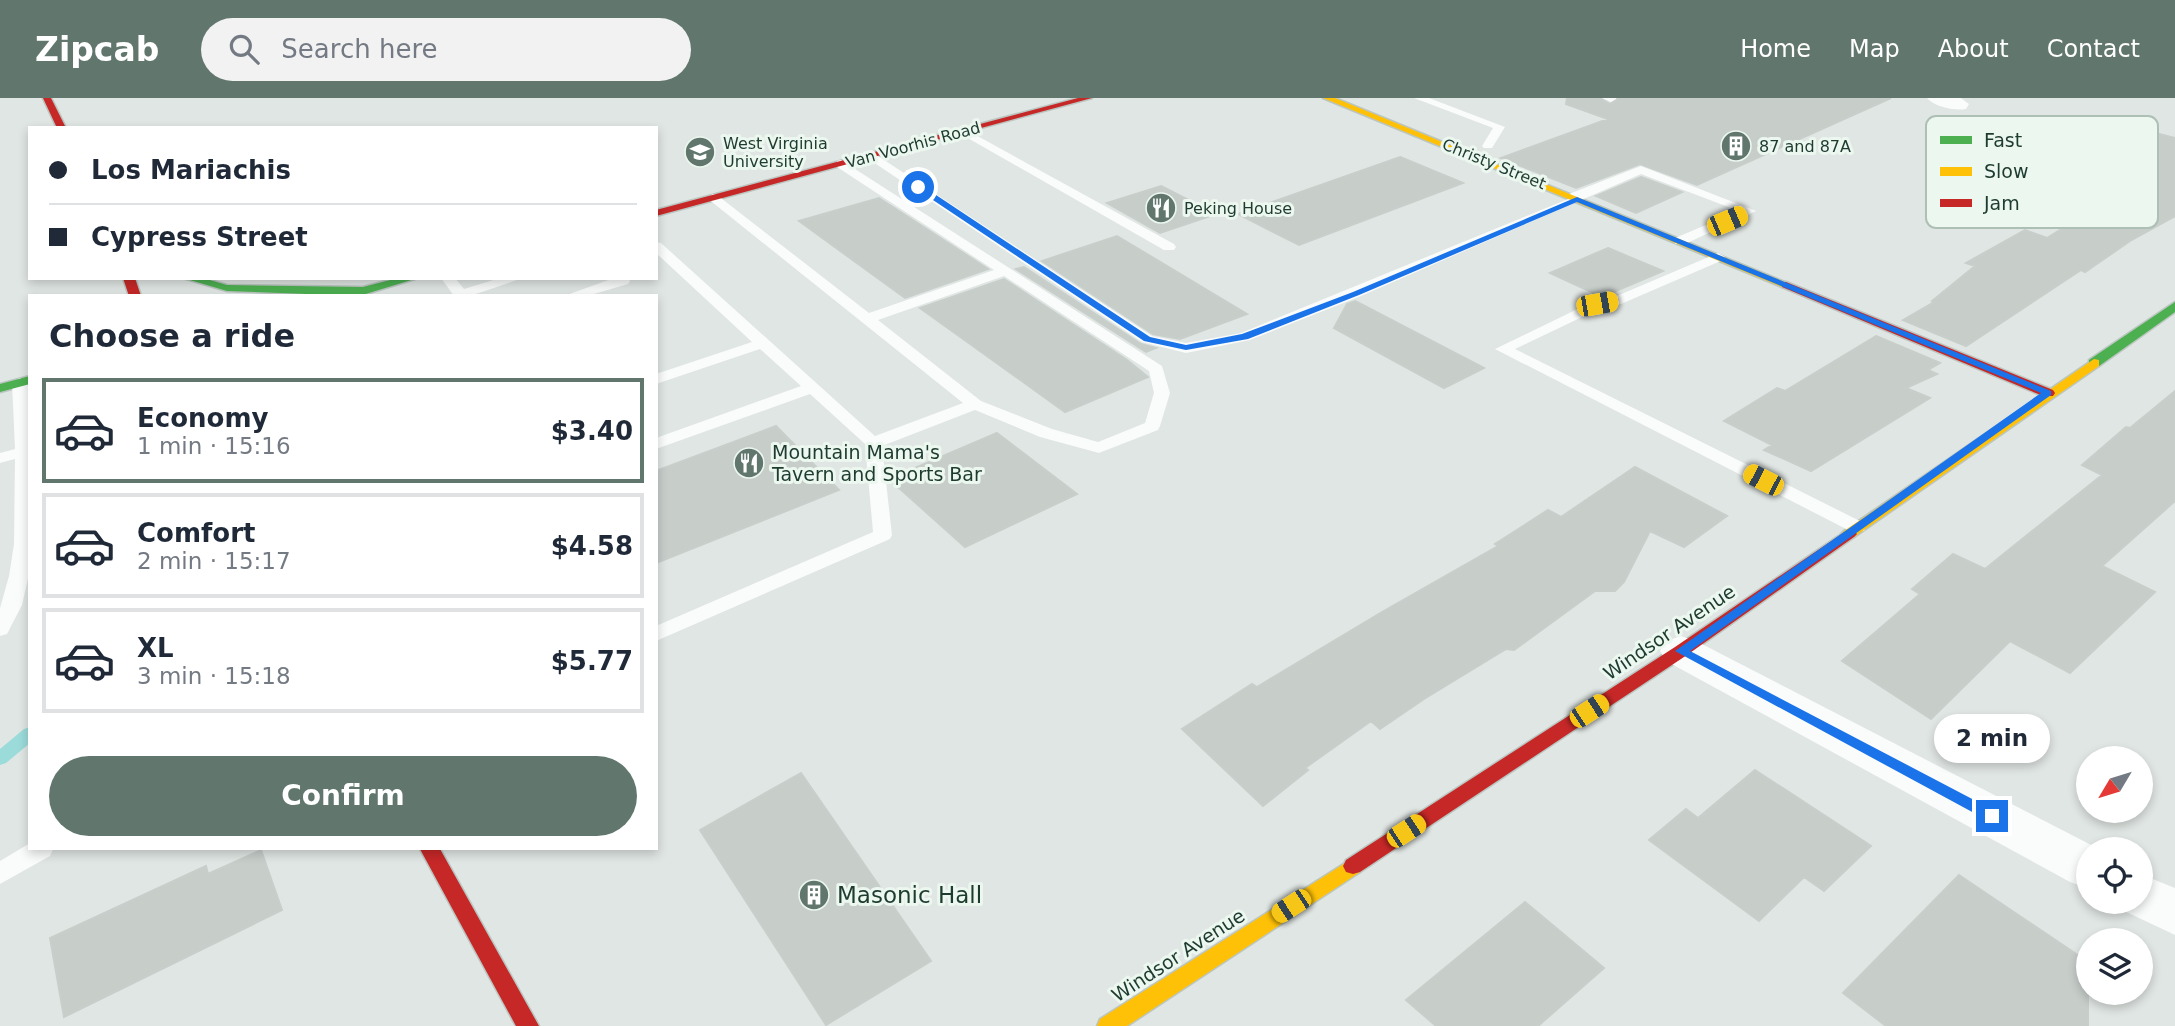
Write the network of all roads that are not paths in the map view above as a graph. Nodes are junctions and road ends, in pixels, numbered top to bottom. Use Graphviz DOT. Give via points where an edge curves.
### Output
graph roads {
  1 [pos="47,98"];
  2 [pos="1088,98"];
  3 [pos="1327,98"];
  4 [pos="1419,98"];
  5 [pos="61,126"];
  6 [pos="963,131"];
  7 [pos="1488,146"];
  8 [pos="871,156"];
  9 [pos="841,164"];
  10 [pos="713,198"];
  11 [pos="1575,198"];
  12 [pos="658,212"];
  13 [pos="1680,241"];
  14 [pos="1170,247"];
  15 [pos="658,248"];
  16 [pos="1718,257"];
  17 [pos="1005,271"];
  18 [pos="197,280"];
  19 [pos="404,280"];
  20 [pos="450,280"];
  21 [pos="510,280"];
  22 [pos="622,280"];
  23 [pos="365,290"];
  24 [pos="352,294"];
  25 [pos="460,294"];
  26 [pos="464,294"];
  27 [pos="578,294"];
  28 [pos="2175,306"];
  29 [pos="866,319"];
  30 [pos="763,343"];
  31 [pos="658,378"];
  32 [pos="25,382"];
  33 [pos="0,388"];
  34 [pos="812,388"];
  35 [pos="2048,393"];
  36 [pos="975,404"];
  37 [pos="658,443"];
  38 [pos="873,443"];
  39 [pos="23,452"];
  40 [pos="0,458"];
  41 [pos="1857,527"];
  42 [pos="0,629"];
  43 [pos="658,633"];
  44 [pos="1681,651"];
  45 [pos="39,850"];
  46 [pos="431,850"];
  47 [pos="2076,861"];
  48 [pos="0,874"];
  49 [pos="2153,902"];
  50 [pos="2175,913"];
  51 [pos="528,1026"];
  52 [pos="1108,1026"];
  1 -- 5 [label="street"];
  2 -- 6 [label="street, Van Voorhis Road"];
  3 -- 11 [label="street, Christy Street"];
  4 -- 7 [label="lane" via="1499,127"];
  6 -- 8 [label="street, Van Voorhis Road"];
  6 -- 14 [label="lane"];
  8 -- 9 [label="street, Van Voorhis Road"];
  8 -- 11 [label="lane" via="1147,339 1186,348 1245,337"];
  9 -- 10 [label="street, Van Voorhis Road"];
  9 -- 17 [label="lane"];
  10 -- 12 [label="street, Van Voorhis Road"];
  10 -- 29 [label="lane"];
  11 -- 13 [label="street, Christy Street"];
  11 -- 13 [label="lane" via="1641,170 1750,211"];
  13 -- 16 [label="street, Christy Street"];
  15 -- 30 [label="lane"];
  16 -- 35 [label="street, Christy Street"];
  16 -- 41 [label="lane" via="1616,301 1597,304 1503,349"];
  17 -- 29 [label="lane"];
  17 -- 36 [label="lane" via="1156,369 1162,393 1152,426 1100,448 1046,433"];
  18 -- 23 [label="street" via="227,288"];
  19 -- 23 [label="street"];
  20 -- 25 [label="lane"];
  21 -- 26 [label="lane"];
  22 -- 27 [label="lane"];
  23 -- 24 [label="street"];
  28 -- 35 [label="street, Windsor Avenue"];
  29 -- 36 [label="lane"];
  30 -- 31 [label="lane"];
  30 -- 34 [label="lane"];
  32 -- 33 [label="street"];
  32 -- 39 [label="lane"];
  34 -- 37 [label="lane"];
  34 -- 38 [label="lane"];
  35 -- 41 [label="street, Windsor Avenue"];
  36 -- 38 [label="lane"];
  38 -- 43 [label="lane" via="883,535"];
  39 -- 40 [label="lane"];
  39 -- 42 [label="lane" via="24,560"];
  41 -- 44 [label="street, Windsor Avenue"];
  44 -- 47 [label="street"];
  44 -- 52 [label="street, Windsor Avenue"];
  45 -- 48 [label="lane"];
  46 -- 51 [label="street"];
  49 -- 50 [label="street"];
}
